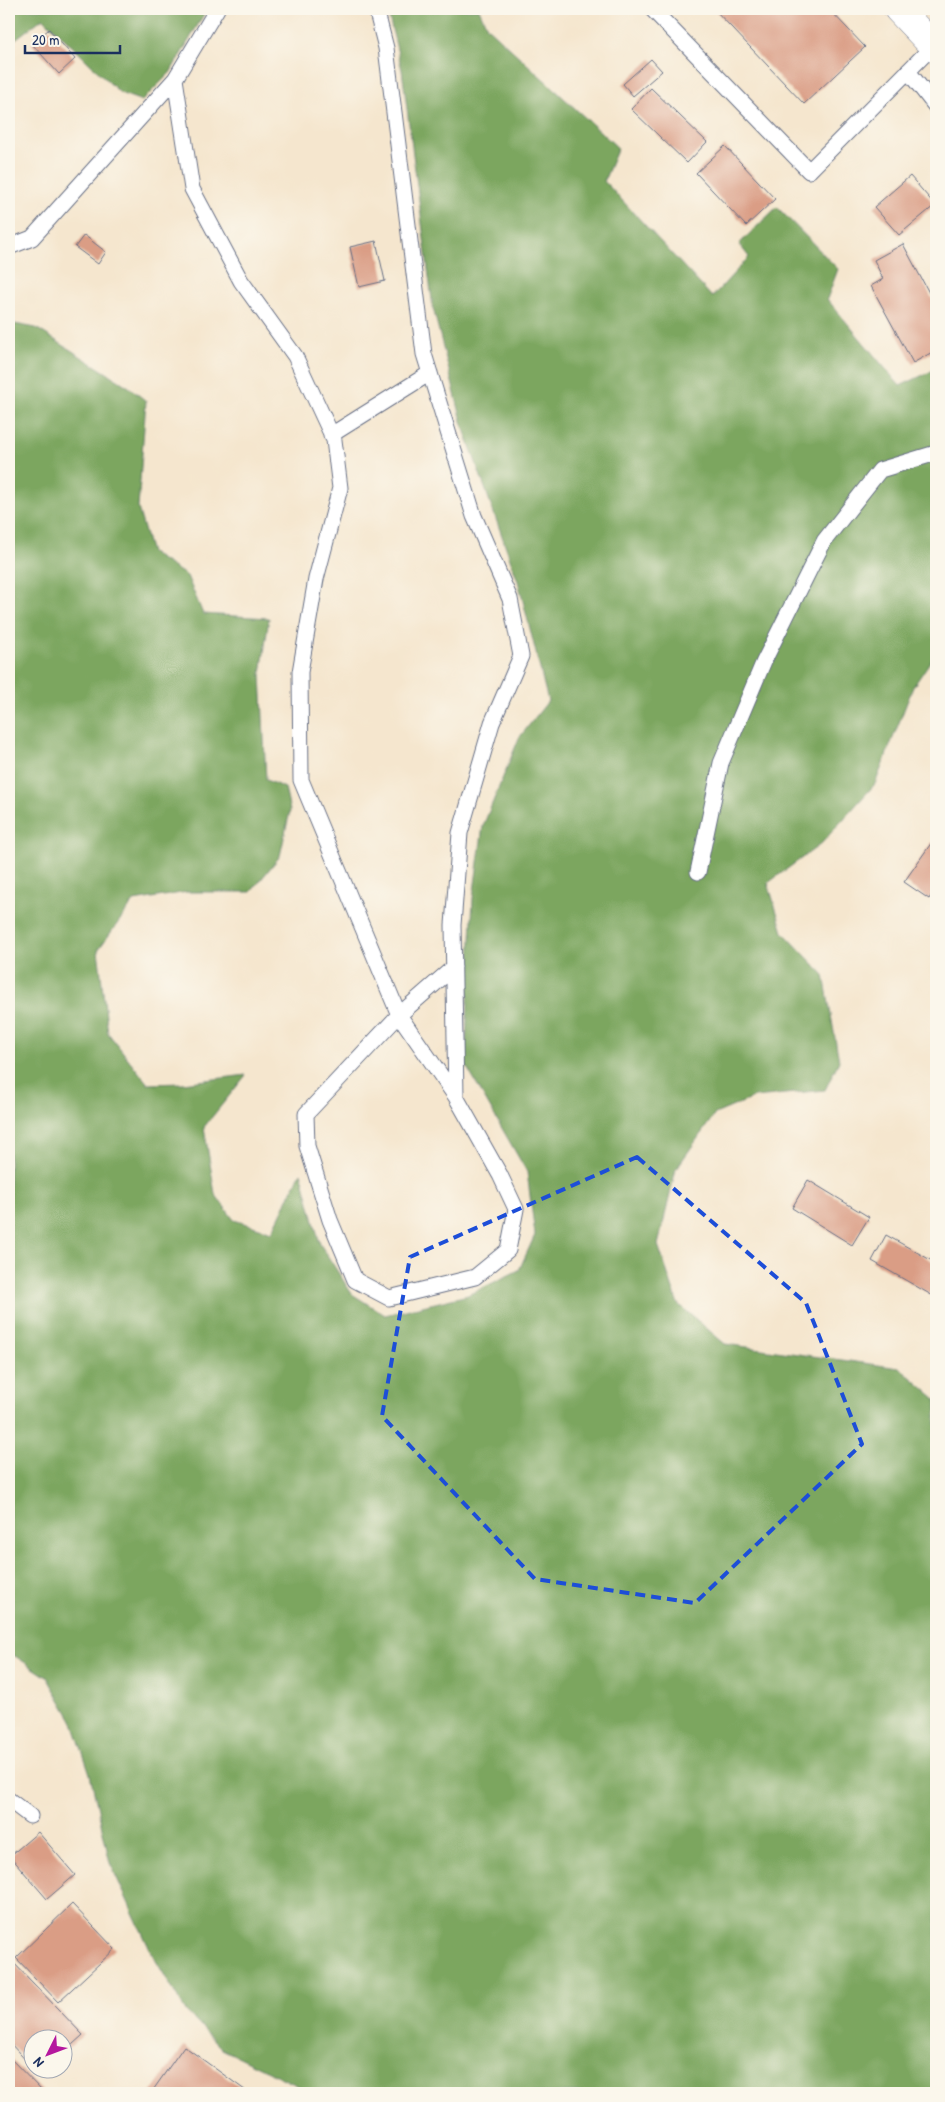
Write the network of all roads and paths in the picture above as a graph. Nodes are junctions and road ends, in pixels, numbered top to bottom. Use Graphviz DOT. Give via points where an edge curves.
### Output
graph roads {
  1 [pos="217,9"];
  2 [pos="376,9"];
  3 [pos="652,9"];
  4 [pos="898,9"];
  5 [pos="935,47"];
  6 [pos="908,71"];
  7 [pos="175,79"];
  8 [pos="936,107"];
  9 [pos="9,247"];
  10 [pos="430,373"];
  11 [pos="331,435"];
  12 [pos="936,453"];
  13 [pos="698,872"];
  14 [pos="454,967"];
  15 [pos="399,1015"];
  16 [pos="456,1097"];
  17 [pos="9,1800"];
  18 [pos="30,1816"];
  1 -- 7 [label="lane"];
  2 -- 10 [label="lane" via="386,48 424,354"];
  3 -- 6 [label="lane" via="809,171"];
  4 -- 5 [label="street"];
  5 -- 6 [label="lane"];
  6 -- 8 [label="lane"];
  7 -- 9 [label="lane" via="32,238"];
  7 -- 11 [label="lane" via="192,188 241,281 295,356"];
  10 -- 11 [label="lane"];
  10 -- 14 [label="lane" via="474,516 510,599 520,656 492,723 460,833 453,925"];
  11 -- 15 [label="lane" via="340,488 316,579 300,672 301,780"];
  12 -- 13 [label="lane" via="880,470 824,541 764,661 721,763"];
  14 -- 15 [label="lane"];
  14 -- 16 [label="lane"];
  15 -- 16 [label="lane"];
  15 -- 16 [label="lane" via="306,1114 307,1146 330,1220 355,1280 388,1298 475,1277 508,1250 516,1209"];
  17 -- 18 [label="lane"];
}
